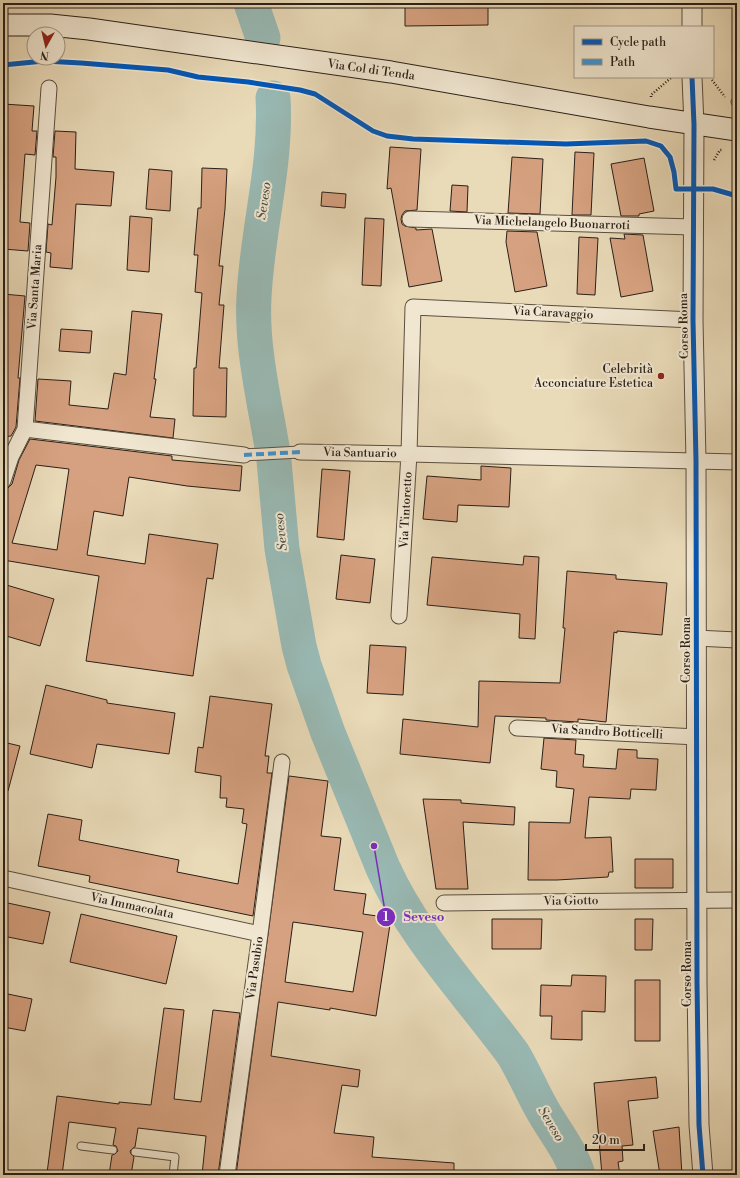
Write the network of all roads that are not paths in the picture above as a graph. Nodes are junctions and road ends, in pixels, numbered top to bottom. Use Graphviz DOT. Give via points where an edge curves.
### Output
graph roads {
  1 [pos="692,3"];
  2 [pos="3,25"];
  3 [pos="692,26"];
  4 [pos="692,78"];
  5 [pos="49,88"];
  6 [pos="694,125"];
  7 [pos="736,130"];
  8 [pos="410,219"];
  9 [pos="694,227"];
  10 [pos="413,307"];
  11 [pos="693,320"];
  12 [pos="25,429"];
  13 [pos="300,452"];
  14 [pos="409,454"];
  15 [pos="244,455"];
  16 [pos="7,456"];
  17 [pos="696,461"];
  18 [pos="737,462"];
  19 [pos="3,481"];
  20 [pos="399,616"];
  21 [pos="696,638"];
  22 [pos="737,640"];
  23 [pos="518,728"];
  24 [pos="697,736"];
  25 [pos="282,762"];
  26 [pos="3,878"];
  27 [pos="697,899"];
  28 [pos="737,900"];
  29 [pos="444,903"];
  30 [pos="260,934"];
  31 [pos="80,1146"];
  32 [pos="112,1150"];
  33 [pos="134,1152"];
  34 [pos="173,1175"];
  35 [pos="226,1175"];
  36 [pos="703,1175"];
  1 -- 3 [label="street"];
  2 -- 6 [label="main road, Via Col di Tenda" via="50,25 391,72"];
  4 -- 6 [label="street, Corso Roma"];
  5 -- 12 [label="street, Via Santa Maria"];
  6 -- 7 [label="main road, Via Col di Tenda"];
  6 -- 9 [label="street, Corso Roma"];
  8 -- 9 [label="street, Via Michelangelo Buonarroti"];
  9 -- 11 [label="street, Corso Roma"];
  10 -- 11 [label="street, Via Caravaggio"];
  10 -- 14 [label="street, Via Tintoretto"];
  11 -- 17 [label="street, Corso Roma"];
  12 -- 15 [label="street, Via Santuario"];
  12 -- 16 [label="street, Via Santa Maria"];
  13 -- 14 [label="street, Via Santuario"];
  13 -- 15 [label="street, Via Santuario"];
  14 -- 17 [label="street, Via Santuario"];
  14 -- 20 [label="street, Via Tintoretto"];
  16 -- 19 [label="street, Via Santa Maria"];
  17 -- 18 [label="street, Via Santuario"];
  17 -- 21 [label="street, Corso Roma"];
  21 -- 22 [label="street"];
  21 -- 24 [label="street, Corso Roma"];
  23 -- 24 [label="street, Via Sandro Botticelli"];
  24 -- 27 [label="street, Corso Roma"];
  25 -- 30 [label="street, Via Pasubio"];
  26 -- 30 [label="street, Via Immacolata"];
  27 -- 28 [label="street, Via Giotto"];
  27 -- 29 [label="street, Via Giotto"];
  27 -- 36 [label="street, Corso Roma" via="698,1088"];
  30 -- 35 [label="street, Via Pasubio"];
  31 -- 32 [label="lane"];
  33 -- 34 [label="lane" via="175,1157"];
}
